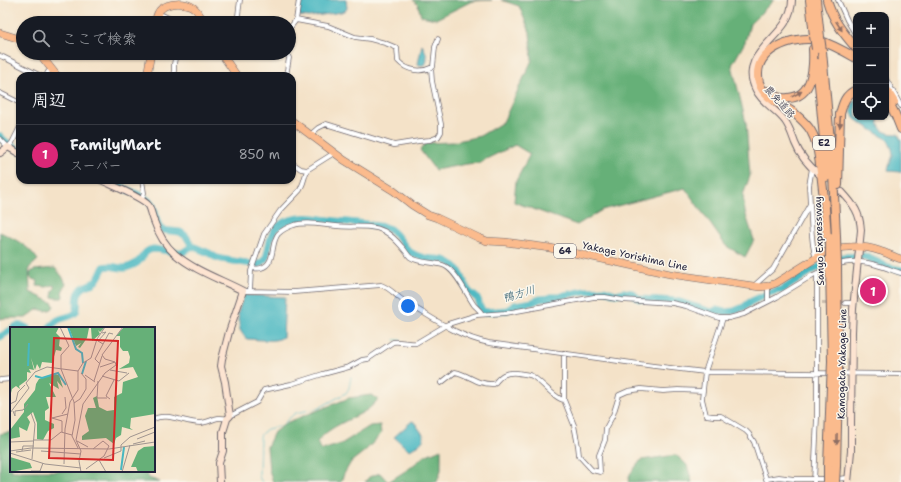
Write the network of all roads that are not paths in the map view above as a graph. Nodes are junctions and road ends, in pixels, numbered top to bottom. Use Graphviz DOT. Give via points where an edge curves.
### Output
graph roads {
  1 [pos="240,0"];
  2 [pos="299,0"];
  3 [pos="792,0"];
  4 [pos="810,0"];
  5 [pos="816,0"];
  6 [pos="828,0"];
  7 [pos="838,0"];
  8 [pos="158,13"];
  9 [pos="157,16"];
  10 [pos="164,16"];
  11 [pos="201,16"];
  12 [pos="238,16"];
  13 [pos="296,20"];
  14 [pos="853,30"];
  15 [pos="0,33"];
  16 [pos="817,37"];
  17 [pos="16,38"];
  18 [pos="438,39"];
  19 [pos="853,44"];
  20 [pos="817,50"];
  21 [pos="0,56"];
  22 [pos="853,56"];
  23 [pos="45,60"];
  24 [pos="150,60"];
  25 [pos="175,60"];
  26 [pos="226,60"];
  27 [pos="289,60"];
  28 [pos="853,62"];
  29 [pos="431,68"];
  30 [pos="52,69"];
  31 [pos="33,72"];
  32 [pos="48,72"];
  33 [pos="54,72"];
  34 [pos="148,72"];
  35 [pos="174,72"];
  36 [pos="234,72"];
  37 [pos="287,72"];
  38 [pos="889,84"];
  39 [pos="853,91"];
  40 [pos="0,93"];
  41 [pos="889,94"];
  42 [pos="16,101"];
  43 [pos="889,104"];
  44 [pos="901,106"];
  45 [pos="901,115"];
  46 [pos="296,124"];
  47 [pos="901,129"];
  48 [pos="16,134"];
  49 [pos="310,135"];
  50 [pos="0,139"];
  51 [pos="10,145"];
  52 [pos="16,150"];
  53 [pos="0,153"];
  54 [pos="335,153"];
  55 [pos="296,166"];
  56 [pos="812,168"];
  57 [pos="307,170"];
  58 [pos="819,174"];
  59 [pos="112,184"];
  60 [pos="142,184"];
  61 [pos="842,192"];
  62 [pos="143,196"];
  63 [pos="810,204"];
  64 [pos="836,220"];
  65 [pos="831,237"];
  66 [pos="859,249"];
  67 [pos="816,259"];
  68 [pos="901,259"];
  69 [pos="858,261"];
  70 [pos="252,267"];
  71 [pos="817,273"];
  72 [pos="901,273"];
  73 [pos="754,286"];
  74 [pos="768,289"];
  75 [pos="242,291"];
  76 [pos="250,291"];
  77 [pos="768,300"];
  78 [pos="845,303"];
  79 [pos="853,303"];
  80 [pos="481,313"];
  81 [pos="723,318"];
  82 [pos="443,325"];
  83 [pos="564,353"];
  84 [pos="704,372"];
  85 [pos="818,373"];
  86 [pos="852,374"];
  87 [pos="901,374"];
  88 [pos="10,379"];
  89 [pos="0,380"];
  90 [pos="441,383"];
  91 [pos="703,391"];
  92 [pos="564,400"];
  93 [pos="228,417"];
  94 [pos="155,418"];
  95 [pos="832,466"];
  96 [pos="767,480"];
  97 [pos="848,480"];
  98 [pos="814,481"];
  99 [pos="220,482"];
  100 [pos="828,482"];
  101 [pos="835,482"];
  1 -- 12 [label="street"];
  2 -- 13 [label="street"];
  3 -- 56 [label="main road, 農免道路" via="788,18 757,56 752,78 761,98 784,120 800,153"];
  4 -- 16 [label="highway, Sanyo Expressway / E2"];
  5 -- 16 [label="highway, Sanyo Expressway / E2"];
  6 -- 19 [label="highway, one-way" via="837,23"];
  7 -- 14 [label="street"];
  8 -- 9 [label="main road"];
  8 -- 10 [label="street"];
  8 -- 11 [label="main road" via="171,4 179,3 193,7"];
  13 -- 29 [label="street" via="328,26 355,37 385,43 397,48 398,61 403,66 417,70"];
  15 -- 17 [label="main road"];
  16 -- 20 [label="highway, Sanyo Expressway / E2, bridge"];
  18 -- 29 [label="street"];
  28 -- 20 [label="highway, one-way" via="816,44 786,46 771,54 763,68 763,82 770,93 790,98 805,90 810,82"];
  20 -- 64 [label="highway, Sanyo Expressway / E2" via="829,131"];
  20 -- 65 [label="highway, Sanyo Expressway / E2"];
  21 -- 31 [label="street"];
  22 -- 65 [label="highway" via="829,44 803,39 776,46 763,58 759,67 758,76 762,90 772,100 800,118 816,141"];
  23 -- 30 [label="main road"];
  24 -- 34 [label="main road"];
  25 -- 35 [label="street"];
  26 -- 36 [label="main road"];
  27 -- 37 [label="street"];
  29 -- 49 [label="street" via="441,124 438,137 394,145 326,124"];
  30 -- 32 [label="street"];
  30 -- 33 [label="main road"];
  38 -- 44 [label="street"];
  39 -- 64 [label="highway, one-way" via="846,97 840,114"];
  40 -- 42 [label="street"];
  41 -- 45 [label="highway"];
  43 -- 47 [label="highway"];
  46 -- 49 [label="main road, Yakage Yorishima Line / 64"];
  48 -- 51 [label="street"];
  49 -- 54 [label="main road, Yakage Yorishima Line / 64"];
  50 -- 51 [label="street"];
  51 -- 52 [label="main road"];
  51 -- 53 [label="main road"];
  54 -- 57 [label="street"];
  54 -- 73 [label="main road, Yakage Yorishima Line / 64" via="428,215 487,241 542,247 670,274"];
  55 -- 57 [label="street"];
  56 -- 58 [label="main road, 農免道路"];
  56 -- 63 [label="street"];
  57 -- 70 [label="street" via="300,190 280,211 264,234"];
  59 -- 62 [label="main road"];
  60 -- 62 [label="street"];
  61 -- 66 [label="main road" via="855,206 859,218"];
  62 -- 75 [label="main road" via="158,231 174,252 205,273"];
  63 -- 67 [label="street" via="811,237"];
  63 -- 73 [label="street" via="773,269"];
  64 -- 65 [label="highway, Sanyo Expressway / E2"];
  65 -- 95 [label="highway, Sanyo Expressway / E2, bridge" via="834,267 835,361"];
  66 -- 67 [label="main road, Yakage Yorishima Line / 64" via="829,250"];
  66 -- 68 [label="main road, Yakage Yorishima Line / 64" via="879,250"];
  66 -- 69 [label="main road, Kamogata Yakage Line"];
  67 -- 74 [label="main road, Yakage Yorishima Line / 64"];
  69 -- 71 [label="street" via="842,263"];
  69 -- 72 [label="street"];
  69 -- 79 [label="main road, Kamogata Yakage Line"];
  70 -- 76 [label="street"];
  70 -- 80 [label="street" via="260,268 267,264 278,235 294,225 328,224 380,229 398,242 410,257 449,268"];
  71 -- 77 [label="street"];
  71 -- 85 [label="street" via="820,303"];
  73 -- 74 [label="main road, Yakage Yorishima Line / 64"];
  74 -- 77 [label="street"];
  75 -- 76 [label="street"];
  75 -- 93 [label="main road" via="228,332 221,366"];
  76 -- 82 [label="street" via="304,291 381,285"];
  77 -- 81 [label="street" via="744,314"];
  78 -- 79 [label="street"];
  79 -- 86 [label="main road, Kamogata Yakage Line"];
  80 -- 81 [label="street" via="506,313 605,297 672,303"];
  80 -- 82 [label="street"];
  81 -- 84 [label="street"];
  82 -- 83 [label="street" via="482,341"];
  82 -- 93 [label="street" via="416,343 393,342 368,359 349,367 264,390 257,402"];
  83 -- 84 [label="street"];
  83 -- 92 [label="street"];
  84 -- 85 [label="street"];
  84 -- 91 [label="street"];
  85 -- 86 [label="street"];
  85 -- 98 [label="street"];
  86 -- 87 [label="street"];
  86 -- 97 [label="main road, Kamogata Yakage Line"];
  88 -- 89 [label="street"];
  90 -- 92 [label="street" via="455,372 486,385 494,384 500,376 509,373 524,374 532,376 559,399"];
  91 -- 92 [label="street" via="641,389 619,395 599,455 600,472 592,470 579,455 574,425"];
  91 -- 96 [label="street" via="706,415 721,416 749,434"];
  93 -- 94 [label="street" via="199,423"];
  93 -- 99 [label="main road" via="223,432 224,451 219,463"];
  95 -- 100 [label="highway, Sanyo Expressway / E2, bridge"];
  95 -- 101 [label="highway, Sanyo Expressway / E2, bridge"];
  96 -- 98 [label="street" via="784,477"];
  97 -- 98 [label="street"];
}
